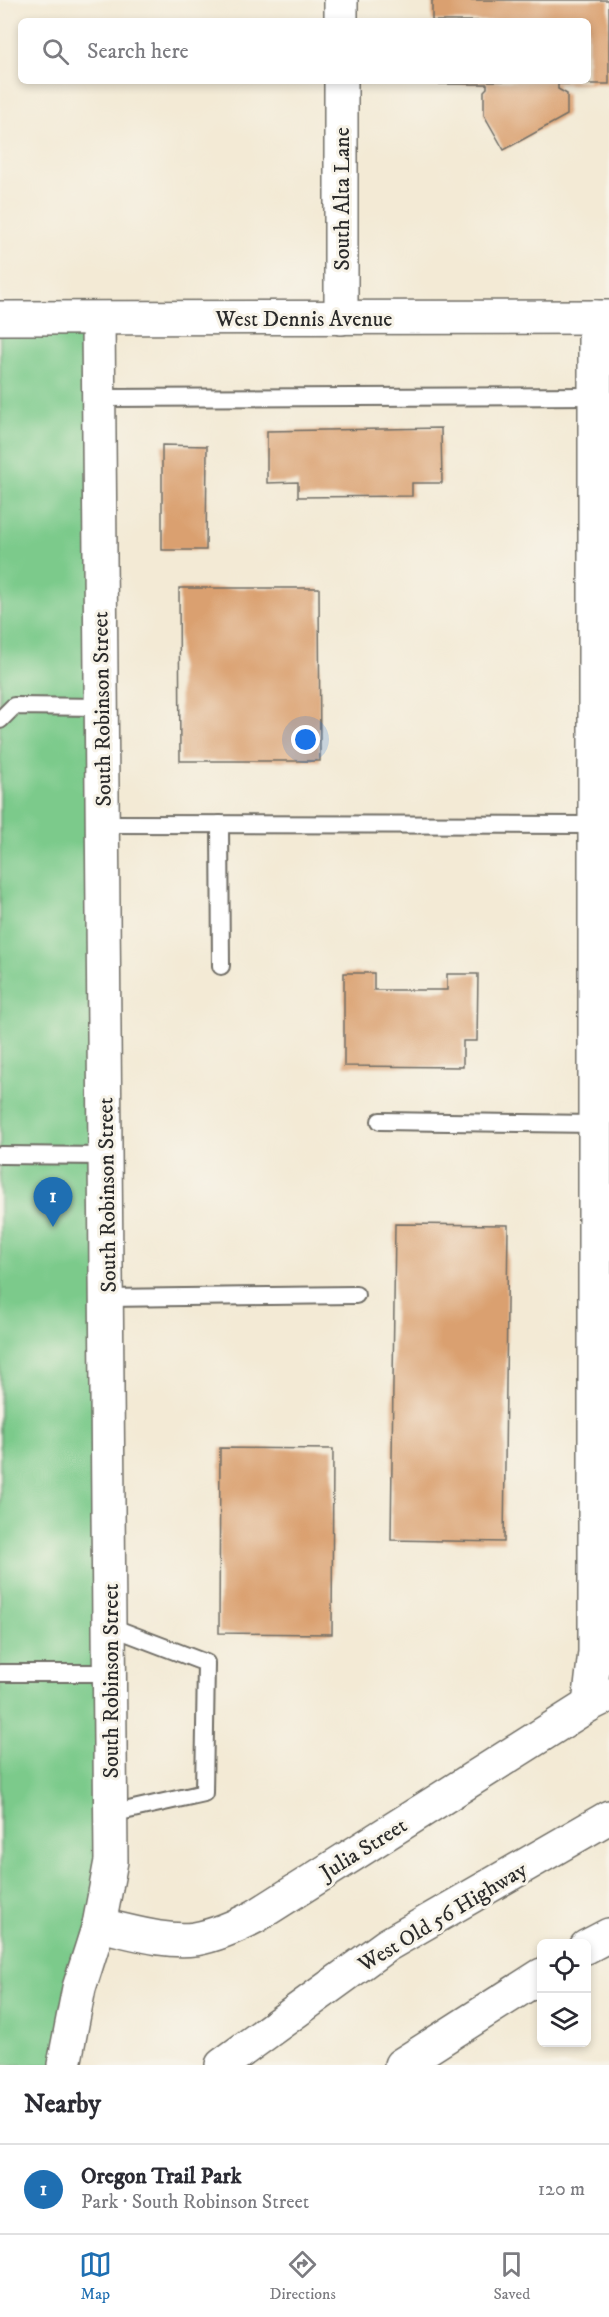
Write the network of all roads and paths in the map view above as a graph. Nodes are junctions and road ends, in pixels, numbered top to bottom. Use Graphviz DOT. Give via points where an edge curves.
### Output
graph roads {
  1 [pos="341,0"];
  2 [pos="341,18"];
  3 [pos="341,84"];
  4 [pos="602,317"];
  5 [pos="0,318"];
  6 [pos="341,318"];
  7 [pos="98,319"];
  8 [pos="595,396"];
  9 [pos="99,398"];
  10 [pos="101,707"];
  11 [pos="0,720"];
  12 [pos="102,824"];
  13 [pos="220,824"];
  14 [pos="595,825"];
  15 [pos="221,966"];
  16 [pos="380,1121"];
  17 [pos="595,1124"];
  18 [pos="0,1155"];
  19 [pos="106,1156"];
  20 [pos="356,1294"];
  21 [pos="107,1298"];
  22 [pos="109,1626"];
  23 [pos="0,1672"];
  24 [pos="110,1672"];
  25 [pos="599,1700"];
  26 [pos="111,1814"];
  27 [pos="609,1817"];
  28 [pos="99,1925"];
  29 [pos="609,1935"];
  30 [pos="591,1944"];
  31 [pos="537,1978"];
  32 [pos="64,2065"];
  33 [pos="222,2065"];
  34 [pos="401,2065"];
  1 -- 2 [label="street"];
  3 -- 6 [label="street, South Alta Lane"];
  4 -- 6 [label="street, West Dennis Avenue"];
  4 -- 8 [label="street"];
  5 -- 7 [label="street, West Dennis Avenue"];
  6 -- 7 [label="street, West Dennis Avenue"];
  7 -- 9 [label="street, South Robinson Street"];
  8 -- 9 [label="lane"];
  8 -- 14 [label="street"];
  9 -- 10 [label="street, South Robinson Street"];
  10 -- 11 [label="lane" via="14,706"];
  10 -- 12 [label="street, South Robinson Street"];
  12 -- 13 [label="lane"];
  12 -- 19 [label="street, South Robinson Street"];
  13 -- 14 [label="lane"];
  13 -- 15 [label="lane"];
  14 -- 17 [label="street"];
  16 -- 17 [label="lane"];
  17 -- 25 [label="street" via="595,1652"];
  18 -- 19 [label="lane"];
  19 -- 21 [label="street, South Robinson Street"];
  20 -- 21 [label="lane"];
  21 -- 22 [label="street, South Robinson Street"];
  22 -- 24 [label="street, South Robinson Street"];
  22 -- 26 [label="lane" via="206,1663 204,1793"];
  23 -- 24 [label="lane"];
  24 -- 26 [label="street, South Robinson Street"];
  25 -- 28 [label="street, Julia Street" via="230,1929 194,1939"];
  26 -- 28 [label="street, South Robinson Street" via="111,1861"];
  27 -- 33 [label="street, West Old 56 Highway" via="387,1945"];
  28 -- 32 [label="street, South Robinson Street" via="79,1988"];
  29 -- 30 [label="street"];
  31 -- 34 [label="street"];
}
